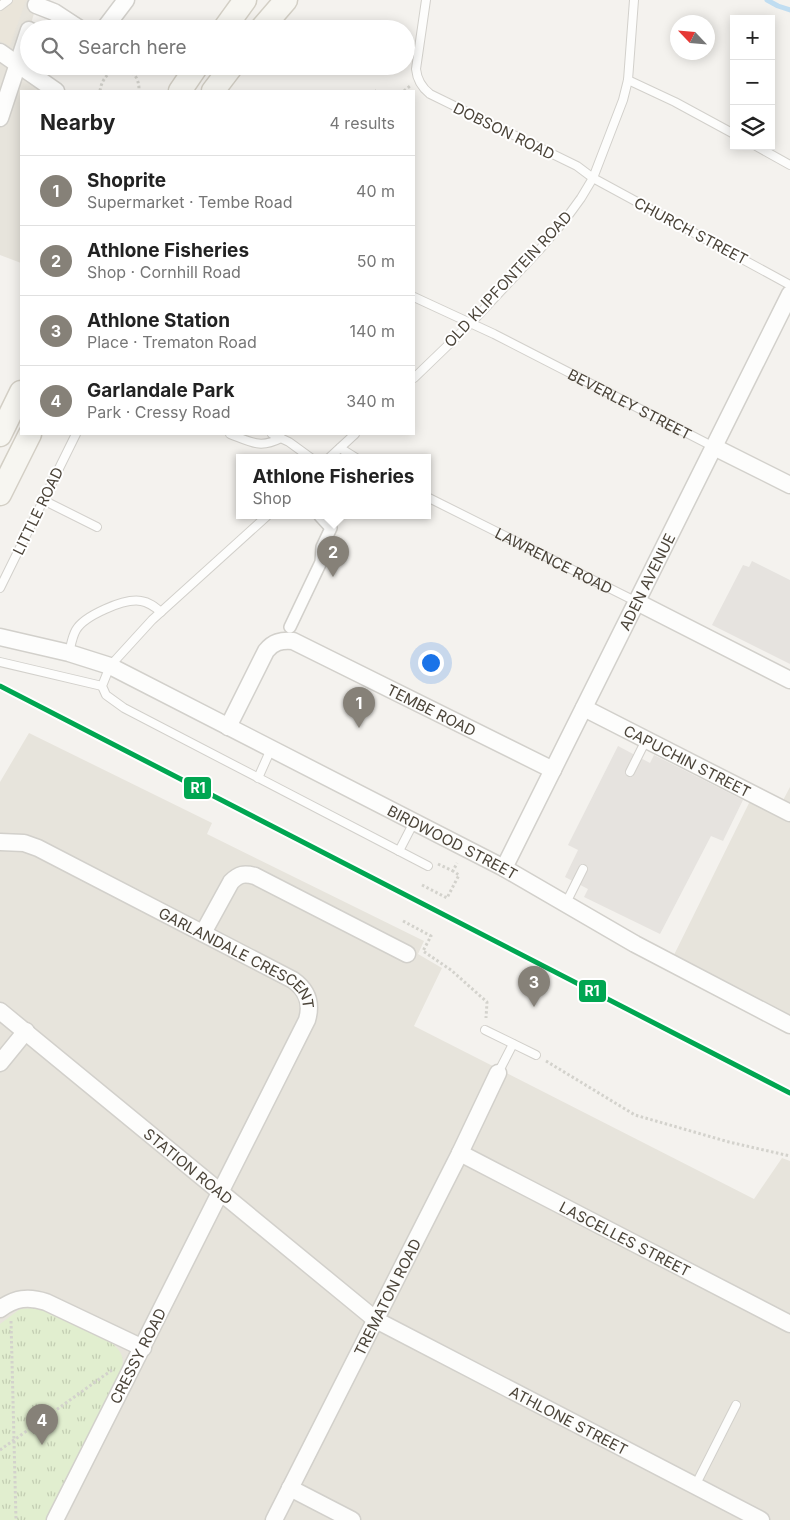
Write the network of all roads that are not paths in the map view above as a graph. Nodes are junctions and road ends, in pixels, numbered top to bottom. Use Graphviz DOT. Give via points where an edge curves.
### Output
graph roads {
  1 [pos="8,0"];
  2 [pos="126,0"];
  3 [pos="245,0"];
  4 [pos="286,0"];
  5 [pos="426,0"];
  6 [pos="634,0"];
  7 [pos="37,3"];
  8 [pos="0,6"];
  9 [pos="32,20"];
  10 [pos="67,20"];
  11 [pos="111,20"];
  12 [pos="231,20"];
  13 [pos="269,20"];
  14 [pos="0,52"];
  15 [pos="20,61"];
  16 [pos="19,64"];
  17 [pos="34,75"];
  18 [pos="192,75"];
  19 [pos="225,75"];
  20 [pos="628,80"];
  21 [pos="55,90"];
  22 [pos="181,90"];
  23 [pos="214,90"];
  24 [pos="0,118"];
  25 [pos="730,132"];
  26 [pos="763,150"];
  27 [pos="790,165"];
  28 [pos="592,178"];
  29 [pos="790,285"];
  30 [pos="790,294"];
  31 [pos="415,297"];
  32 [pos="470,324"];
  33 [pos="418,369"];
  34 [pos="20,394"];
  35 [pos="0,435"];
  36 [pos="30,435"];
  37 [pos="76,435"];
  38 [pos="233,435"];
  39 [pos="274,435"];
  40 [pos="354,435"];
  41 [pos="281,438"];
  42 [pos="714,447"];
  43 [pos="340,448"];
  44 [pos="305,454"];
  45 [pos="333,454"];
  46 [pos="350,454"];
  47 [pos="790,485"];
  48 [pos="0,494"];
  49 [pos="431,499"];
  50 [pos="43,500"];
  51 [pos="264,519"];
  52 [pos="323,519"];
  53 [pos="97,527"];
  54 [pos="0,588"];
  55 [pos="637,602"];
  56 [pos="161,612"];
  57 [pos="286,634"];
  58 [pos="0,636"];
  59 [pos="69,653"];
  60 [pos="0,662"];
  61 [pos="110,666"];
  62 [pos="790,680"];
  63 [pos="102,686"];
  64 [pos="584,708"];
  65 [pos="228,727"];
  66 [pos="646,740"];
  67 [pos="271,749"];
  68 [pos="553,770"];
  69 [pos="630,772"];
  70 [pos="258,778"];
  71 [pos="790,813"];
  72 [pos="414,822"];
  73 [pos="0,842"];
  74 [pos="399,850"];
  75 [pos="432,865"];
  76 [pos="504,868"];
  77 [pos="583,869"];
  78 [pos="565,905"];
  79 [pos="203,934"];
  80 [pos="407,954"];
  81 [pos="0,1011"];
  82 [pos="790,1024"];
  83 [pos="484,1030"];
  84 [pos="26,1031"];
  85 [pos="513,1044"];
  86 [pos="536,1055"];
  87 [pos="0,1063"];
  88 [pos="498,1074"];
  89 [pos="460,1153"];
  90 [pos="221,1193"];
  91 [pos="5,1306"];
  92 [pos="376,1320"];
  93 [pos="790,1324"];
  94 [pos="143,1348"];
  95 [pos="736,1405"];
  96 [pos="695,1486"];
  97 [pos="290,1488"];
  98 [pos="56,1520"];
  99 [pos="274,1520"];
  100 [pos="352,1520"];
  101 [pos="762,1520"];
  1 -- 8 [label="lane"];
  2 -- 11 [label="street"];
  3 -- 12 [label="main road"];
  4 -- 13 [label="main road"];
  5 -- 28 [label="lane, DOBSON ROAD" via="416,69 422,86 430,94 577,166"];
  6 -- 20 [label="lane, OLD KLIPFONTEIN ROAD"];
  7 -- 9 [label="street"];
  7 -- 10 [label="street"];
  14 -- 16 [label="street"];
  15 -- 16 [label="street"];
  16 -- 24 [label="street"];
  17 -- 21 [label="street"];
  18 -- 22 [label="main road"];
  19 -- 23 [label="main road"];
  20 -- 25 [label="lane"];
  20 -- 28 [label="lane, OLD KLIPFONTEIN ROAD" via="617,118"];
  26 -- 27 [label="lane"];
  28 -- 29 [label="lane, CHURCH STREET"];
  28 -- 32 [label="lane, OLD KLIPFONTEIN ROAD" via="565,220"];
  30 -- 42 [label="street, ADEN AVENUE"];
  31 -- 32 [label="lane, BEVERLEY STREET"];
  32 -- 33 [label="lane, OLD KLIPFONTEIN ROAD"];
  32 -- 42 [label="lane, BEVERLEY STREET"];
  34 -- 35 [label="main road"];
  36 -- 48 [label="main road"];
  37 -- 50 [label="lane, LITTLE ROAD"];
  38 -- 41 [label="lane" via="263,445"];
  39 -- 41 [label="lane"];
  40 -- 43 [label="lane"];
  41 -- 44 [label="lane"];
  42 -- 47 [label="street, BEVERLEY STREET"];
  42 -- 55 [label="street, ADEN AVENUE"];
  43 -- 45 [label="lane"];
  43 -- 46 [label="lane"];
  49 -- 55 [label="lane, LAWRENCE ROAD"];
  50 -- 53 [label="lane"];
  50 -- 54 [label="lane, LITTLE ROAD"];
  51 -- 56 [label="lane"];
  52 -- 57 [label="street" via="331,528 322,548 321,562"];
  55 -- 62 [label="street, LAWRENCE ROAD"];
  55 -- 64 [label="street, ADEN AVENUE"];
  56 -- 59 [label="lane" via="135,600 101,611 76,629"];
  56 -- 61 [label="lane"];
  57 -- 65 [label="street" via="266,651"];
  57 -- 68 [label="street, TEMBE ROAD" via="293,641"];
  58 -- 59 [label="street, BIRDWOOD STREET"];
  59 -- 61 [label="street, BIRDWOOD STREET"];
  60 -- 63 [label="lane"];
  61 -- 63 [label="lane"];
  61 -- 65 [label="street, BIRDWOOD STREET"];
  63 -- 70 [label="lane" via="113,702"];
  64 -- 66 [label="street, CAPUCHIN STREET"];
  64 -- 68 [label="street, ADEN AVENUE"];
  65 -- 67 [label="street, BIRDWOOD STREET"];
  66 -- 69 [label="lane"];
  66 -- 71 [label="street, CAPUCHIN STREET"];
  67 -- 70 [label="lane"];
  67 -- 72 [label="street, BIRDWOOD STREET"];
  68 -- 76 [label="street, ADEN AVENUE"];
  70 -- 74 [label="lane"];
  72 -- 74 [label="lane"];
  72 -- 76 [label="street, BIRDWOOD STREET"];
  73 -- 79 [label="street, GARLANDALE CRESCENT" via="24,843 38,848"];
  74 -- 75 [label="lane"];
  76 -- 78 [label="street, BIRDWOOD STREET"];
  77 -- 78 [label="lane"];
  78 -- 82 [label="street, BIRDWOOD STREET"];
  79 -- 80 [label="street" via="231,882 246,873"];
  79 -- 90 [label="street, GARLANDALE CRESCENT" via="293,980 305,992 310,1006 307,1020"];
  81 -- 84 [label="street, STATION ROAD"];
  83 -- 85 [label="lane"];
  84 -- 87 [label="street"];
  84 -- 90 [label="street, STATION ROAD"];
  85 -- 86 [label="lane"];
  85 -- 88 [label="lane"];
  88 -- 89 [label="street, TREMATON ROAD"];
  89 -- 92 [label="street, TREMATON ROAD"];
  89 -- 93 [label="street, LASCELLES STREET"];
  90 -- 92 [label="street, STATION ROAD"];
  90 -- 94 [label="street, CRESSY ROAD"];
  91 -- 94 [label="street" via="23,1298 35,1298"];
  92 -- 96 [label="street, ATHLONE STREET"];
  92 -- 97 [label="street, TREMATON ROAD"];
  94 -- 98 [label="street, CRESSY ROAD"];
  95 -- 96 [label="lane"];
  96 -- 101 [label="street, ATHLONE STREET"];
  97 -- 99 [label="street, TREMATON ROAD"];
  97 -- 100 [label="street"];
}
